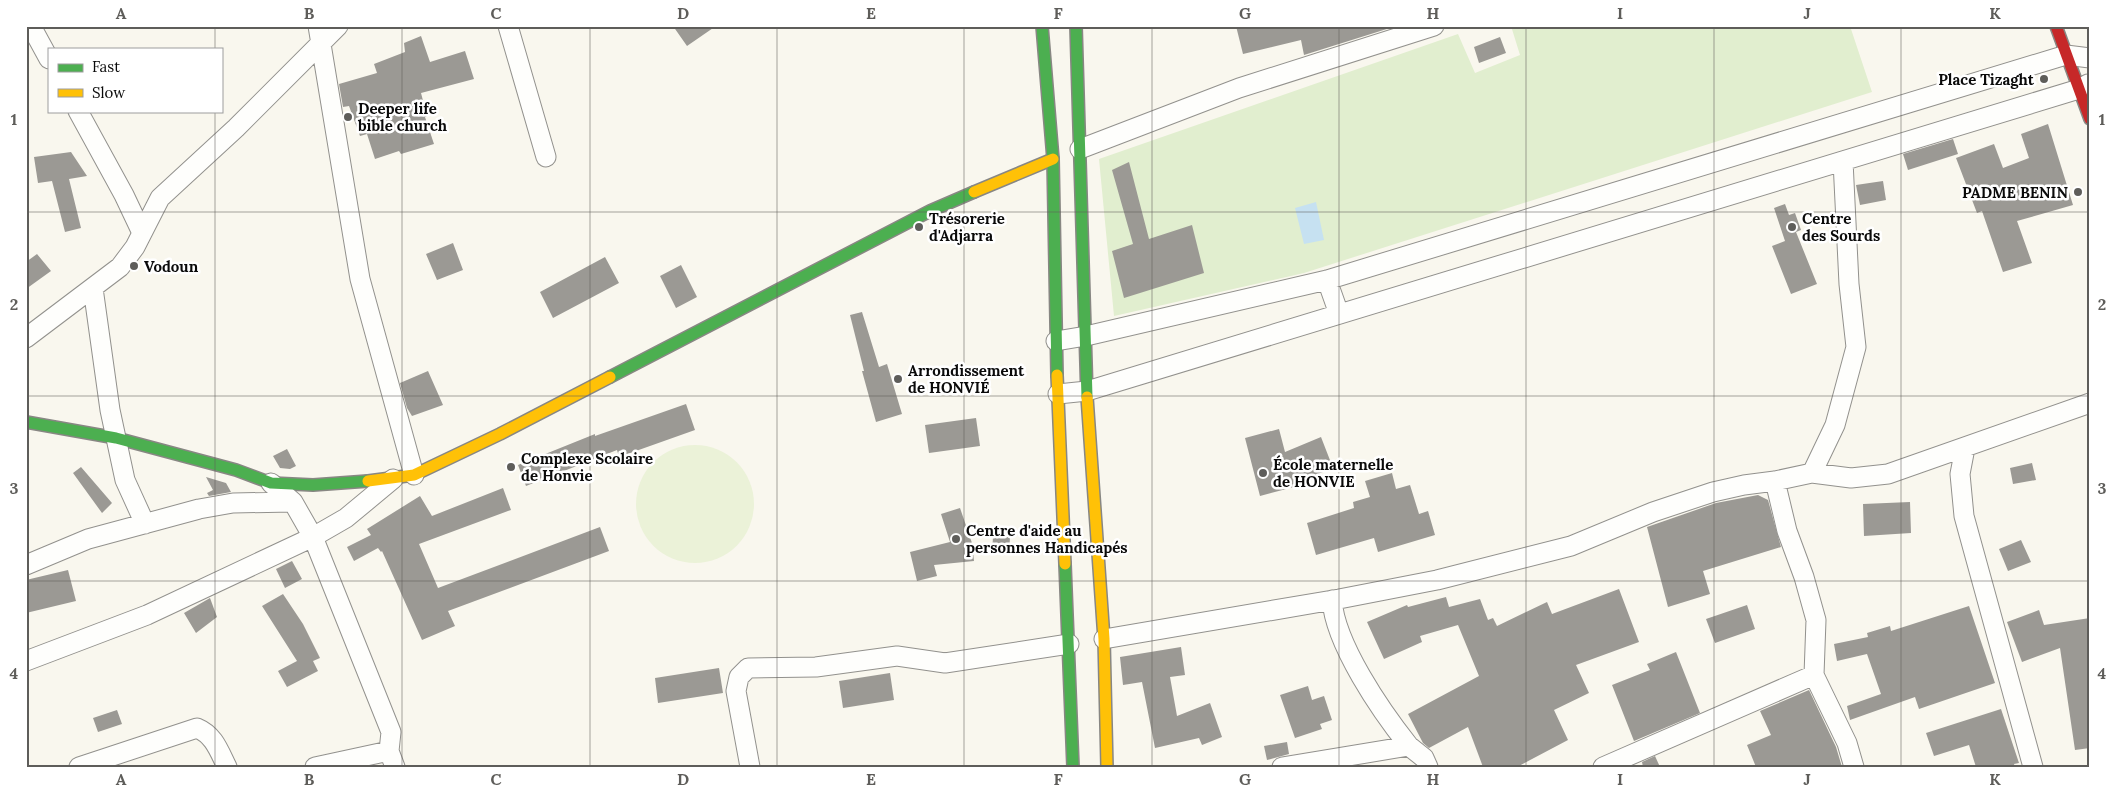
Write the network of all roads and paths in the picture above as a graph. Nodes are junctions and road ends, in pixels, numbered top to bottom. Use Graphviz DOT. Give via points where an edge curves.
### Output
graph roads {
  1 [pos="31,26"];
  2 [pos="338,26"];
  3 [pos="508,26"];
  4 [pos="1042,26"];
  5 [pos="1076,26"];
  6 [pos="1434,26"];
  7 [pos="2056,26"];
  8 [pos="320,34"];
  9 [pos="2066,54"];
  10 [pos="48,57"];
  11 [pos="2090,58"];
  12 [pos="2084,86"];
  13 [pos="79,112"];
  14 [pos="2090,119"];
  15 [pos="1080,149"];
  16 [pos="546,157"];
  17 [pos="1053,159"];
  18 [pos="1844,161"];
  19 [pos="142,233"];
  20 [pos="1327,280"];
  21 [pos="93,288"];
  22 [pos="1339,314"];
  23 [pos="1086,336"];
  24 [pos="26,338"];
  25 [pos="1056,341"];
  26 [pos="1087,391"];
  27 [pos="1058,394"];
  28 [pos="2090,403"];
  29 [pos="26,422"];
  30 [pos="116,438"];
  31 [pos="1965,448"];
  32 [pos="1812,473"];
  33 [pos="414,476"];
  34 [pos="393,479"];
  35 [pos="1775,481"];
  36 [pos="271,483"];
  37 [pos="293,502"];
  38 [pos="145,524"];
  39 [pos="313,537"];
  40 [pos="26,565"];
  41 [pos="1332,600"];
  42 [pos="1104,639"];
  43 [pos="1069,644"];
  44 [pos="26,661"];
  45 [pos="1814,675"];
  46 [pos="1409,746"];
  47 [pos="392,759"];
  48 [pos="79,767"];
  49 [pos="227,767"];
  50 [pos="315,767"];
  51 [pos="750,767"];
  52 [pos="1073,767"];
  53 [pos="1108,767"];
  54 [pos="1282,767"];
  55 [pos="1428,767"];
  56 [pos="1604,767"];
  57 [pos="1854,767"];
  58 [pos="2034,767"];
  1 -- 10 [label="street"];
  2 -- 8 [label="street"];
  3 -- 16 [label="street"];
  4 -- 17 [label="main road"];
  5 -- 15 [label="main road"];
  6 -- 15 [label="street" via="1239,88"];
  7 -- 9 [label="main road"];
  8 -- 19 [label="street" via="236,128 160,198"];
  8 -- 33 [label="street" via="360,278"];
  9 -- 11 [label="street"];
  9 -- 12 [label="main road"];
  9 -- 20 [label="street"];
  12 -- 14 [label="main road"];
  12 -- 18 [label="street"];
  13 -- 19 [label="street"];
  15 -- 23 [label="main road"];
  17 -- 25 [label="main road"];
  17 -- 33 [label="main road" via="930,211"];
  18 -- 22 [label="street"];
  18 -- 32 [label="street" via="1849,284 1856,346 1835,425"];
  19 -- 21 [label="street" via="120,267"];
  20 -- 22 [label="street"];
  20 -- 23 [label="street"];
  21 -- 24 [label="street"];
  21 -- 30 [label="street"];
  22 -- 26 [label="street"];
  23 -- 25 [label="street"];
  23 -- 26 [label="main road"];
  25 -- 27 [label="main road"];
  26 -- 27 [label="street"];
  26 -- 42 [label="main road"];
  27 -- 43 [label="main road"];
  28 -- 31 [label="street"];
  29 -- 30 [label="main road"];
  30 -- 36 [label="main road" via="236,470"];
  30 -- 38 [label="street" via="125,480"];
  31 -- 32 [label="street" via="1888,474 1851,478"];
  31 -- 58 [label="street" via="1960,474 1964,516"];
  32 -- 35 [label="street"];
  33 -- 34 [label="main road"];
  34 -- 36 [label="main road" via="313,485"];
  34 -- 39 [label="street" via="346,518"];
  35 -- 41 [label="street" via="1712,492 1571,546 1437,580"];
  35 -- 45 [label="street" via="1787,531 1816,620"];
  36 -- 37 [label="street"];
  37 -- 38 [label="street" via="233,503"];
  37 -- 39 [label="street"];
  38 -- 40 [label="street" via="88,539"];
  39 -- 44 [label="street" via="147,615"];
  39 -- 47 [label="street" via="391,732"];
  41 -- 42 [label="street"];
  41 -- 46 [label="street" via="1333,616 1353,660 1374,699"];
  42 -- 53 [label="main road"];
  43 -- 51 [label="street" via="944,663 897,656 816,666 748,668 739,677 736,691"];
  43 -- 52 [label="main road"];
  45 -- 56 [label="street"];
  45 -- 57 [label="street" via="1847,744"];
  46 -- 54 [label="street"];
  46 -- 55 [label="street" via="1424,758"];
  47 -- 50 [label="street"];
  48 -- 49 [label="street" via="197,728 215,741"];
}
